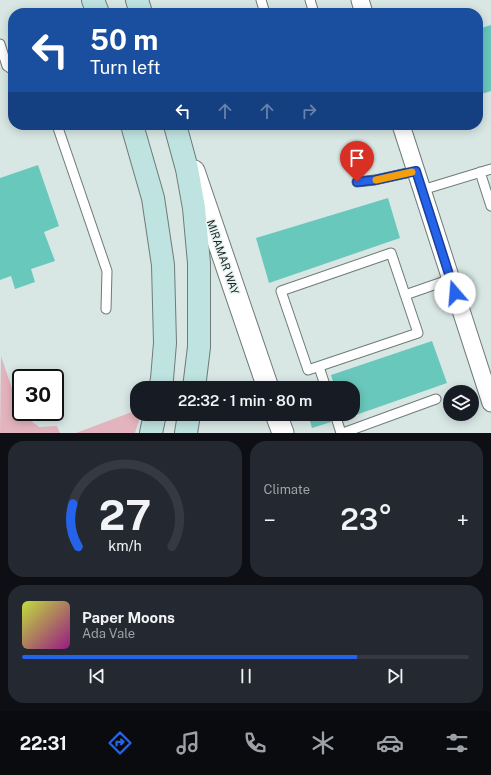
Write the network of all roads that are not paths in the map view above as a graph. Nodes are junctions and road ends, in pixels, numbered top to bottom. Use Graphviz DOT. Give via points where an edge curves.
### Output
graph roads {
  1 [pos="0,44"];
  2 [pos="8,67"];
  3 [pos="59,130"];
  4 [pos="133,130"];
  5 [pos="176,130"];
  6 [pos="181,130"];
  7 [pos="403,130"];
  8 [pos="491,168"];
  9 [pos="416,171"];
  10 [pos="480,172"];
  11 [pos="357,182"];
  12 [pos="422,190"];
  13 [pos="491,206"];
  14 [pos="451,279"];
  15 [pos="405,295"];
  16 [pos="106,309"];
  17 [pos="319,367"];
  18 [pos="162,381"];
  19 [pos="195,381"];
  20 [pos="266,381"];
  21 [pos="324,381"];
  22 [pos="436,399"];
  23 [pos="491,403"];
  24 [pos="154,421"];
  25 [pos="188,421"];
  26 [pos="279,421"];
  27 [pos="338,421"];
  28 [pos="151,433"];
  29 [pos="186,433"];
  30 [pos="283,433"];
  31 [pos="342,433"];
  1 -- 2 [label="lane"];
  3 -- 16 [label="lane" via="107,271"];
  4 -- 18 [label="main road" via="153,198 163,265 165,343"];
  5 -- 19 [label="main road, MIRAMAR WAY" via="194,208 199,263 199,347"];
  6 -- 20 [label="street, MIRAMAR WAY"];
  7 -- 9 [label="street"];
  8 -- 10 [label="lane"];
  9 -- 11 [label="lane"];
  9 -- 12 [label="street"];
  10 -- 12 [label="lane"];
  10 -- 13 [label="lane"];
  12 -- 14 [label="street"];
  14 -- 15 [label="lane"];
  14 -- 23 [label="street"];
  15 -- 17 [label="lane" via="418,333"];
  15 -- 17 [label="lane" via="391,254 281,291 308,370"];
  17 -- 21 [label="lane"];
  22 -- 31 [label="lane"];
  24 -- 28 [label="main road"];
  25 -- 29 [label="main road"];
  26 -- 30 [label="street"];
  27 -- 31 [label="lane"];
}
